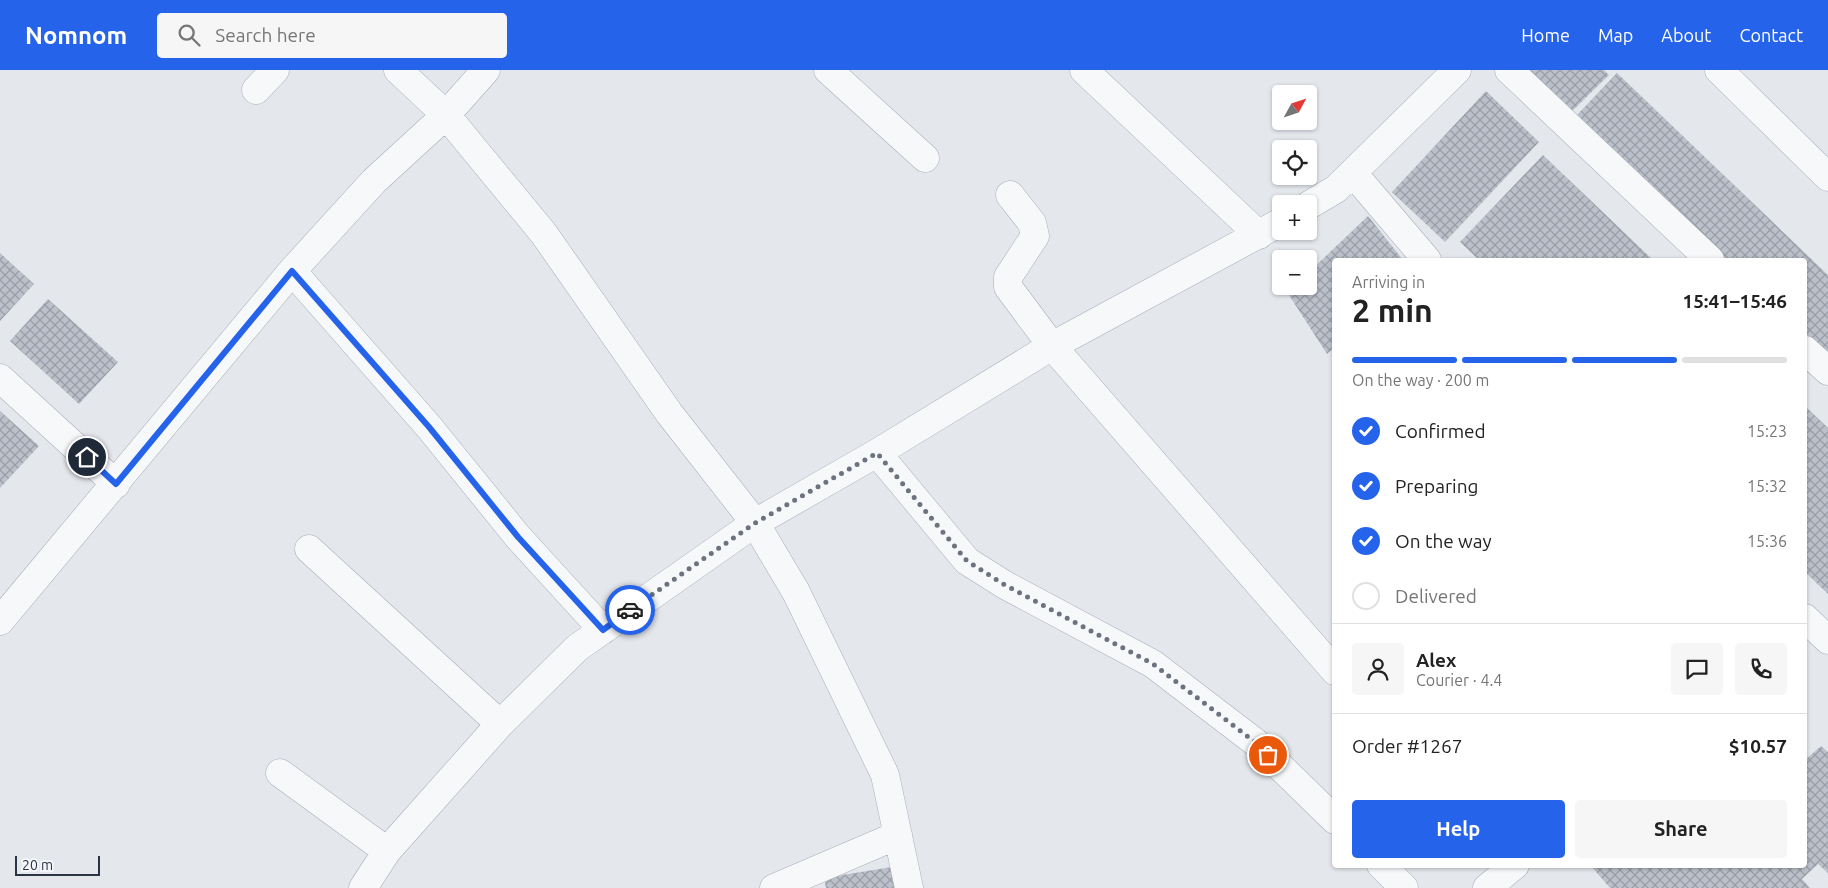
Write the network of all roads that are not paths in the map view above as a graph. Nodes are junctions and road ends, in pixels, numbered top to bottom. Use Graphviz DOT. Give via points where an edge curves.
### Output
graph roads {
  1 [pos="274,70"];
  2 [pos="398,70"];
  3 [pos="486,70"];
  4 [pos="828,70"];
  5 [pos="1084,70"];
  6 [pos="1457,70"];
  7 [pos="1509,70"];
  8 [pos="1719,70"];
  9 [pos="256,90"];
  10 [pos="446,115"];
  11 [pos="926,158"];
  12 [pos="1353,173"];
  13 [pos="1828,178"];
  14 [pos="1010,195"];
  15 [pos="1317,201"];
  16 [pos="1270,228"];
  17 [pos="1425,258"];
  18 [pos="1708,258"];
  19 [pos="292,271"];
  20 [pos="1052,346"];
  21 [pos="1807,352"];
  22 [pos="1828,371"];
  23 [pos="0,378"];
  24 [pos="877,453"];
  25 [pos="116,484"];
  26 [pos="755,523"];
  27 [pos="309,548"];
  28 [pos="0,620"];
  29 [pos="1807,620"];
  30 [pos="603,630"];
  31 [pos="1828,640"];
  32 [pos="1332,668"];
  33 [pos="500,724"];
  34 [pos="280,773"];
  35 [pos="1332,817"];
  36 [pos="898,835"];
  37 [pos="387,852"];
  38 [pos="1384,868"];
  39 [pos="1511,868"];
  40 [pos="363,888"];
  41 [pos="774,888"];
  42 [pos="909,888"];
  43 [pos="1404,888"];
  44 [pos="1487,888"];
  1 -- 9 [label="street"];
  2 -- 10 [label="street"];
  3 -- 10 [label="street"];
  4 -- 11 [label="street"];
  5 -- 16 [label="street"];
  6 -- 12 [label="street"];
  7 -- 18 [label="street"];
  8 -- 13 [label="street"];
  10 -- 19 [label="street" via="374,181"];
  10 -- 26 [label="street" via="544,234 668,413"];
  12 -- 15 [label="street"];
  12 -- 17 [label="street"];
  14 -- 20 [label="street" via="1032,223 1035,236 1008,277 1008,287"];
  16 -- 20 [label="street"];
  19 -- 25 [label="street"];
  19 -- 30 [label="street" via="429,427 518,537"];
  20 -- 24 [label="street"];
  20 -- 32 [label="street"];
  21 -- 22 [label="street"];
  23 -- 25 [label="street"];
  24 -- 26 [label="street"];
  24 -- 35 [label="street" via="967,561 1005,585 1153,664 1255,742"];
  25 -- 28 [label="street"];
  26 -- 30 [label="street"];
  26 -- 36 [label="street" via="796,592 885,775"];
  27 -- 33 [label="street"];
  29 -- 31 [label="street"];
  30 -- 33 [label="street" via="577,648"];
  33 -- 37 [label="street"];
  34 -- 37 [label="street"];
  36 -- 41 [label="street"];
  36 -- 42 [label="street"];
  37 -- 40 [label="street"];
  38 -- 43 [label="street"];
  39 -- 44 [label="street"];
}
